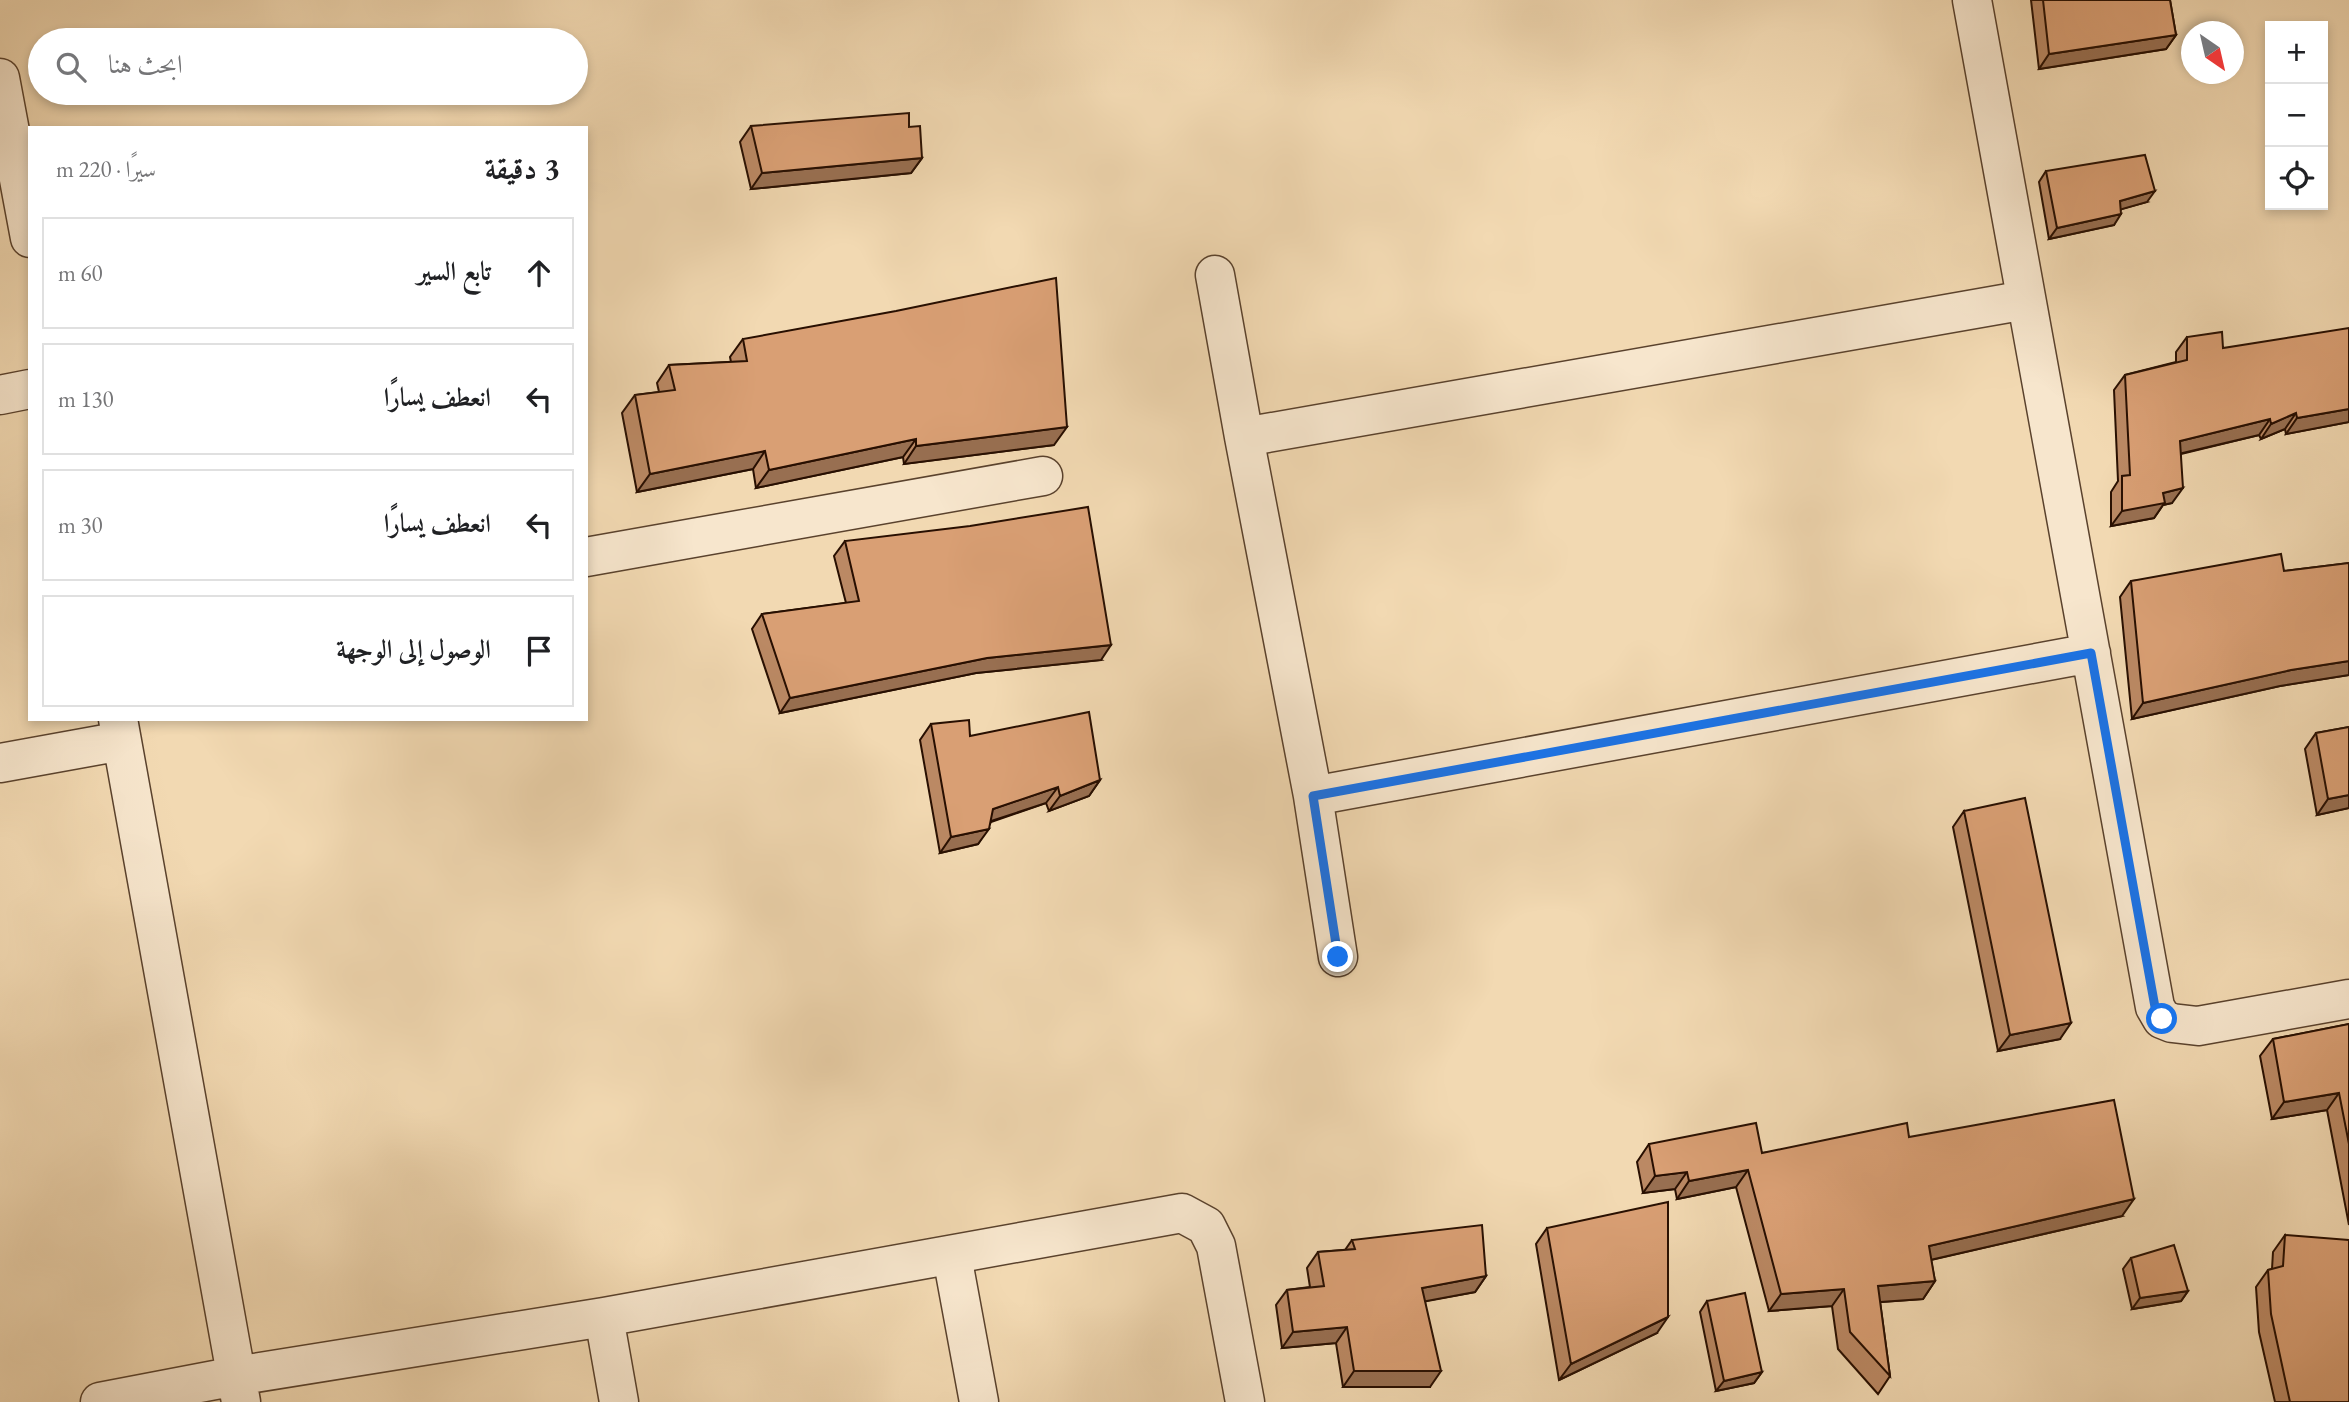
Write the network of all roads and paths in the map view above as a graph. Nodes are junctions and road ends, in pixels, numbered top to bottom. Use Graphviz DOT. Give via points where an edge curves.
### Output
graph roads {
  1 [pos="1972,0"];
  2 [pos="0,78"];
  3 [pos="28,226"];
  4 [pos="1215,275"];
  5 [pos="2026,300"];
  6 [pos="28,389"];
  7 [pos="0,395"];
  8 [pos="1244,437"];
  9 [pos="1043,475"];
  10 [pos="588,557"];
  11 [pos="2091,653"];
  12 [pos="120,730"];
  13 [pos="0,763"];
  14 [pos="1313,796"];
  15 [pos="1338,957"];
  16 [pos="2349,999"];
  17 [pos="952,1256"];
  18 [pos="604,1317"];
  19 [pos="239,1389"];
  20 [pos="100,1402"];
  21 [pos="619,1402"];
  22 [pos="979,1402"];
  23 [pos="1245,1402"];
  1 -- 5 [label="street"];
  2 -- 3 [label="street"];
  4 -- 8 [label="street"];
  5 -- 8 [label="street"];
  5 -- 11 [label="street"];
  6 -- 7 [label="street"];
  8 -- 14 [label="street"];
  9 -- 10 [label="street"];
  11 -- 14 [label="street"];
  11 -- 16 [label="street" via="2155,1007 2162,1019 2198,1026"];
  12 -- 13 [label="street"];
  12 -- 19 [label="street"];
  14 -- 15 [label="street"];
  17 -- 18 [label="street"];
  17 -- 22 [label="street"];
  17 -- 23 [label="street" via="1182,1213 1206,1226 1216,1246"];
  18 -- 19 [label="street"];
  18 -- 21 [label="street"];
  19 -- 20 [label="street"];
}
